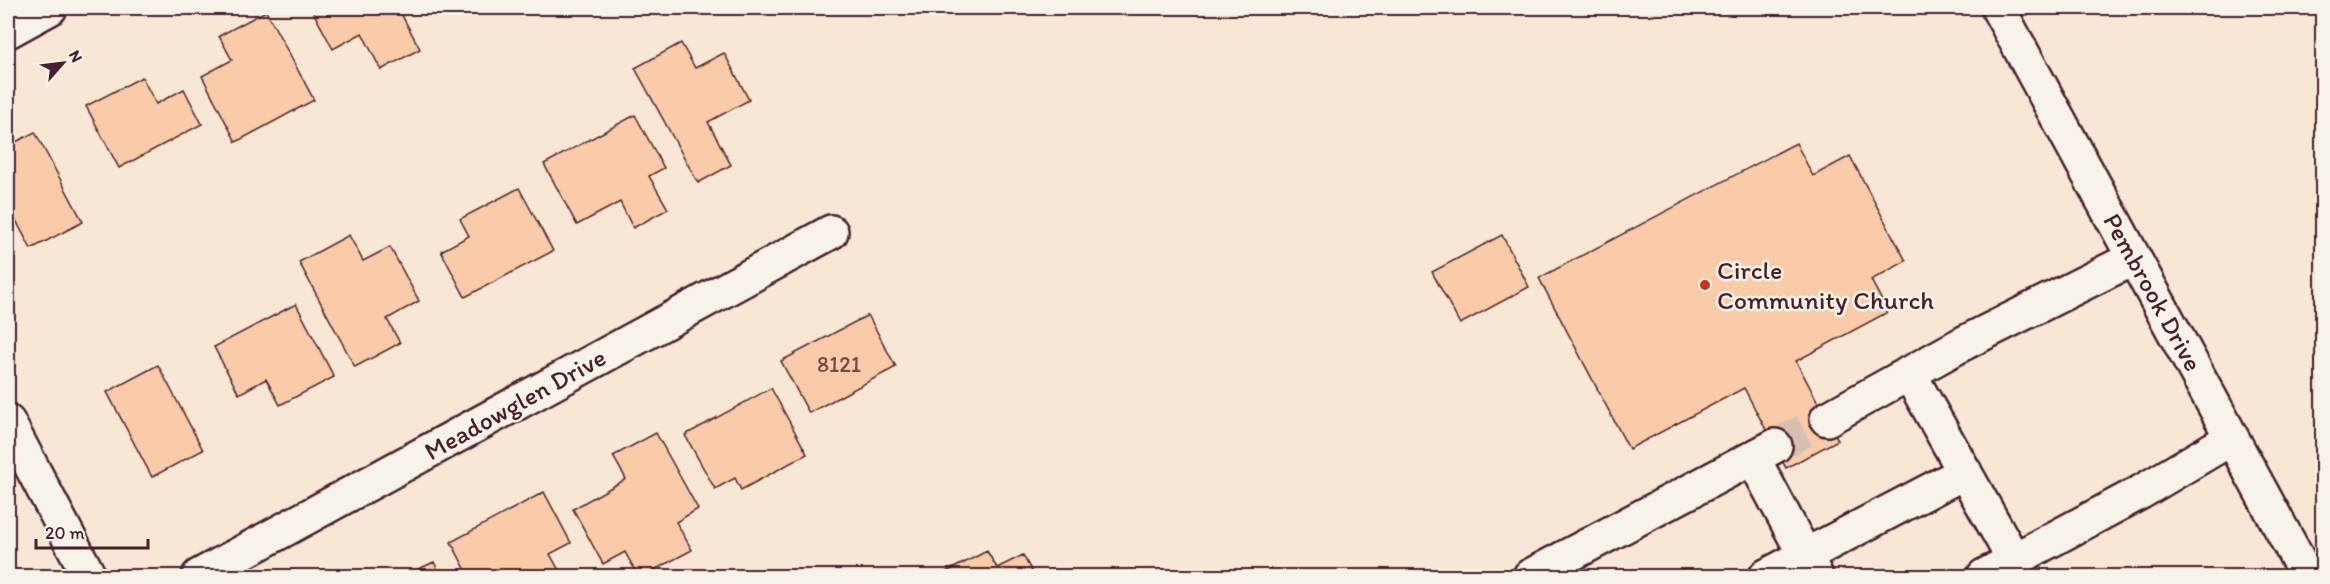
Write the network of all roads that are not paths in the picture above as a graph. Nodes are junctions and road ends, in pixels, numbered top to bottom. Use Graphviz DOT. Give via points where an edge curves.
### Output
graph roads {
  1 [pos="50,8"];
  2 [pos="1998,8"];
  3 [pos="8,31"];
  4 [pos="831,232"];
  5 [pos="2134,258"];
  6 [pos="1909,374"];
  7 [pos="1827,419"];
  8 [pos="8,422"];
  9 [pos="2232,438"];
  10 [pos="1965,472"];
  11 [pos="2014,560"];
  12 [pos="1811,566"];
  13 [pos="89,576"];
  14 [pos="199,576"];
  15 [pos="1530,576"];
  16 [pos="1766,576"];
  17 [pos="1984,576"];
  18 [pos="2307,576"];
  1 -- 3 [label="street"];
  2 -- 5 [label="street, Pembrook Drive"];
  4 -- 14 [label="street, Meadowglen Drive"];
  5 -- 6 [label="street"];
  5 -- 9 [label="street, Pembrook Drive"];
  6 -- 7 [label="street"];
  6 -- 10 [label="street"];
  8 -- 13 [label="street"];
  9 -- 11 [label="street"];
  9 -- 18 [label="street, Pembrook Drive"];
  10 -- 11 [label="street"];
  10 -- 12 [label="street"];
  11 -- 17 [label="street"];
  12 -- 15 [label="street" via="1764,452"];
  12 -- 16 [label="street"];
}
